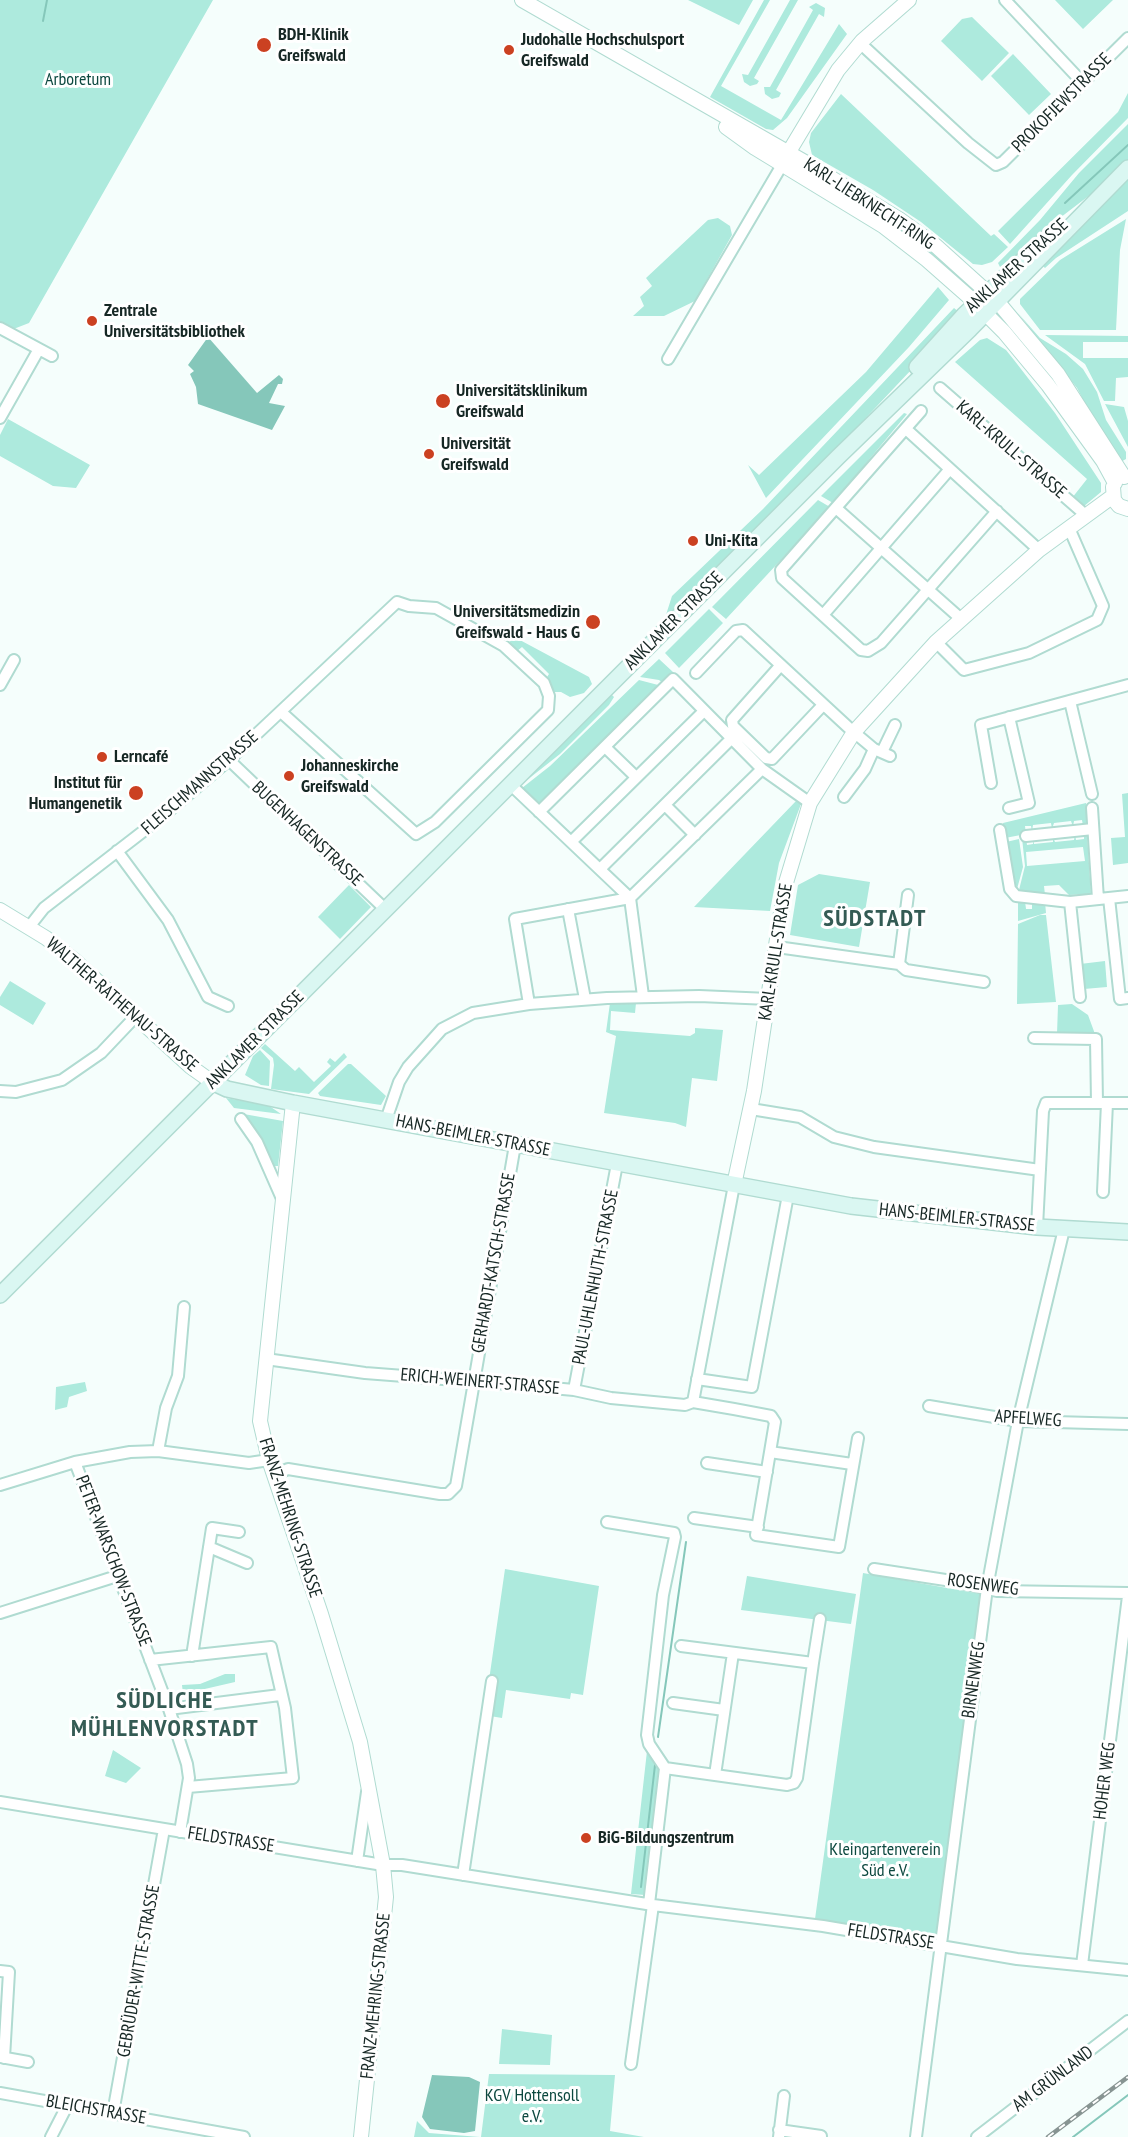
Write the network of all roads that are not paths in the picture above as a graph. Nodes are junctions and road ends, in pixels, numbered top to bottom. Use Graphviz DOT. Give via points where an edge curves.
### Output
graph roads {
  1 [pos="522,0"];
  2 [pos="909,0"];
  3 [pos="1005,0"];
  4 [pos="1128,38"];
  5 [pos="860,43"];
  6 [pos="1082,82"];
  7 [pos="785,159"];
  8 [pos="1128,168"];
  9 [pos="992,296"];
  10 [pos="981,308"];
  11 [pos="0,328"];
  12 [pos="39,349"];
  13 [pos="52,356"];
  14 [pos="668,359"];
  15 [pos="940,388"];
  16 [pos="921,411"];
  17 [pos="0,418"];
  18 [pos="906,429"];
  19 [pos="950,469"];
  20 [pos="1122,496"];
  21 [pos="836,508"];
  22 [pos="997,511"];
  23 [pos="1083,514"];
  24 [pos="1068,528"];
  25 [pos="881,550"];
  26 [pos="1039,550"];
  27 [pos="926,590"];
  28 [pos="823,615"];
  29 [pos="960,618"];
  30 [pos="936,642"];
  31 [pos="14,660"];
  32 [pos="780,666"];
  33 [pos="696,673"];
  34 [pos="0,685"];
  35 [pos="1128,685"];
  36 [pos="1070,701"];
  37 [pos="823,705"];
  38 [pos="704,711"];
  39 [pos="281,712"];
  40 [pos="1009,717"];
  41 [pos="895,725"];
  42 [pos="854,732"];
  43 [pos="731,739"];
  44 [pos="606,747"];
  45 [pos="882,752"];
  46 [pos="229,760"];
  47 [pos="762,769"];
  48 [pos="636,777"];
  49 [pos="991,783"];
  50 [pos="510,784"];
  51 [pos="1092,794"];
  52 [pos="844,797"];
  53 [pos="810,803"];
  54 [pos="665,805"];
  55 [pos="1009,808"];
  56 [pos="1092,808"];
  57 [pos="539,812"];
  58 [pos="1093,829"];
  59 [pos="1000,830"];
  60 [pos="695,835"];
  61 [pos="1026,836"];
  62 [pos="572,841"];
  63 [pos="117,851"];
  64 [pos="601,868"];
  65 [pos="908,895"];
  66 [pos="1128,896"];
  67 [pos="630,898"];
  68 [pos="1103,899"];
  69 [pos="1070,902"];
  70 [pos="385,909"];
  71 [pos="568,909"];
  72 [pos="0,910"];
  73 [pos="28,927"];
  74 [pos="777,947"];
  75 [pos="899,964"];
  76 [pos="984,982"];
  77 [pos="643,996"];
  78 [pos="1080,997"];
  79 [pos="1128,998"];
  80 [pos="585,999"];
  81 [pos="769,999"];
  82 [pos="529,1004"];
  83 [pos="228,1006"];
  84 [pos="137,1015"];
  85 [pos="1034,1038"];
  86 [pos="212,1082"];
  87 [pos="0,1091"];
  88 [pos="293,1103"];
  89 [pos="1102,1103"];
  90 [pos="1128,1103"];
  91 [pos="751,1109"];
  92 [pos="241,1119"];
  93 [pos="386,1120"];
  94 [pos="514,1145"];
  95 [pos="617,1164"];
  96 [pos="1040,1170"];
  97 [pos="734,1185"];
  98 [pos="1103,1192"];
  99 [pos="788,1195"];
  100 [pos="283,1202"];
  101 [pos="1037,1227"];
  102 [pos="1064,1229"];
  103 [pos="1128,1233"];
  104 [pos="0,1294"];
  105 [pos="184,1307"];
  106 [pos="266,1359"];
  107 [pos="697,1379"];
  108 [pos="473,1382"];
  109 [pos="574,1390"];
  110 [pos="693,1402"];
  111 [pos="929,1406"];
  112 [pos="1018,1421"];
  113 [pos="1128,1424"];
  114 [pos="858,1438"];
  115 [pos="158,1451"];
  116 [pos="771,1452"];
  117 [pos="270,1461"];
  118 [pos="75,1462"];
  119 [pos="707,1463"];
  120 [pos="852,1464"];
  121 [pos="767,1472"];
  122 [pos="274,1475"];
  123 [pos="0,1485"];
  124 [pos="694,1518"];
  125 [pos="607,1522"];
  126 [pos="758,1527"];
  127 [pos="239,1532"];
  128 [pos="209,1547"];
  129 [pos="247,1563"];
  130 [pos="874,1569"];
  131 [pos="117,1576"];
  132 [pos="987,1588"];
  133 [pos="1128,1594"];
  134 [pos="0,1613"];
  135 [pos="820,1620"];
  136 [pos="681,1646"];
  137 [pos="733,1653"];
  138 [pos="192,1656"];
  139 [pos="150,1660"];
  140 [pos="813,1663"];
  141 [pos="492,1681"];
  142 [pos="280,1695"];
  143 [pos="673,1702"];
  144 [pos="169,1709"];
  145 [pos="724,1710"];
  146 [pos="665,1768"];
  147 [pos="716,1774"];
  148 [pos="369,1783"];
  149 [pos="188,1787"];
  150 [pos="0,1802"];
  151 [pos="164,1829"];
  152 [pos="180,1832"];
  153 [pos="357,1861"];
  154 [pos="384,1865"];
  155 [pos="463,1875"];
  156 [pos="651,1904"];
  157 [pos="939,1945"];
  158 [pos="1082,1965"];
  159 [pos="1128,1970"];
  160 [pos="0,1971"];
  161 [pos="1128,2021"];
  162 [pos="2,2057"];
  163 [pos="28,2062"];
  164 [pos="631,2064"];
  165 [pos="0,2093"];
  166 [pos="784,2096"];
  167 [pos="67,2106"];
  168 [pos="113,2113"];
  169 [pos="190,2132"];
  170 [pos="779,2134"];
  171 [pos="821,2136"];
  172 [pos="51,2137"];
  173 [pos="244,2137"];
  174 [pos="361,2137"];
  175 [pos="916,2137"];
  176 [pos="977,2137"];
  1 -- 7 [label="street, KARL-LIEBKNECHT-RING" via="667,84"];
  2 -- 5 [label="street"];
  3 -- 6 [label="street"];
  4 -- 6 [label="street, PROKOFJEWSTRASSE"];
  5 -- 6 [label="street, PROKOFJEWSTRASSE" via="996,165"];
  5 -- 7 [label="street" via="823,93"];
  7 -- 9 [label="street, KARL-LIEBKNECHT-RING" via="899,219"];
  7 -- 10 [label="street, KARL-LIEBKNECHT-RING" via="883,226"];
  7 -- 14 [label="street"];
  8 -- 9 [label="main road, ANKLAMER STRASSE" via="1030,250"];
  9 -- 10 [label="main road, ANKLAMER STRASSE"];
  9 -- 20 [label="street, KARL-LIEBKNECHT-RING" via="1058,374"];
  10 -- 20 [label="street, KARL-LIEBKNECHT-RING" via="1088,438"];
  10 -- 50 [label="main road, ANKLAMER STRASSE" via="838,457"];
  11 -- 12 [label="street"];
  12 -- 13 [label="street"];
  12 -- 17 [label="street"];
  15 -- 23 [label="street, KARL-KRULL-STRASSE"];
  16 -- 18 [label="street"];
  18 -- 19 [label="street"];
  18 -- 21 [label="street"];
  19 -- 22 [label="street"];
  19 -- 25 [label="street"];
  20 -- 23 [label="street, KARL-KRULL-STRASSE"];
  21 -- 25 [label="street"];
  21 -- 28 [label="street" via="782,570 782,578"];
  22 -- 26 [label="street"];
  22 -- 27 [label="street"];
  23 -- 24 [label="street, KARL-KRULL-STRASSE"];
  24 -- 26 [label="street, KARL-KRULL-STRASSE"];
  24 -- 30 [label="street" via="1103,606 1097,620 1029,653 964,670"];
  25 -- 27 [label="street"];
  25 -- 28 [label="street"];
  26 -- 29 [label="street, KARL-KRULL-STRASSE"];
  27 -- 28 [label="street" via="881,643 868,651 861,650"];
  27 -- 29 [label="street"];
  29 -- 30 [label="street, KARL-KRULL-STRASSE"];
  30 -- 42 [label="street, KARL-KRULL-STRASSE"];
  31 -- 34 [label="street"];
  32 -- 33 [label="street" via="742,630 736,631"];
  32 -- 37 [label="street"];
  32 -- 37 [label="street" via="732,720 732,726 766,758 772,759"];
  35 -- 36 [label="street"];
  36 -- 40 [label="street"];
  36 -- 51 [label="street"];
  37 -- 42 [label="street"];
  38 -- 43 [label="street"];
  38 -- 44 [label="street" via="673,679"];
  38 -- 48 [label="street"];
  39 -- 39 [label="street, FLEISCHMANNSTRASSE" via="397,602 436,608 504,646 544,683 549,696 548,710 435,822 416,834"];
  39 -- 46 [label="street, FLEISCHMANNSTRASSE"];
  40 -- 49 [label="street" via="980,727"];
  40 -- 55 [label="street" via="1029,803"];
  41 -- 45 [label="street"];
  42 -- 45 [label="street"];
  42 -- 53 [label="street, KARL-KRULL-STRASSE"];
  43 -- 47 [label="street"];
  43 -- 54 [label="street"];
  44 -- 48 [label="street"];
  44 -- 57 [label="street"];
  45 -- 52 [label="street"];
  46 -- 63 [label="street, FLEISCHMANNSTRASSE"];
  46 -- 70 [label="street, BUGENHAGENSTRASSE"];
  47 -- 53 [label="street"];
  47 -- 60 [label="street"];
  48 -- 62 [label="street"];
  50 -- 57 [label="street"];
  50 -- 70 [label="main road, ANKLAMER STRASSE"];
  53 -- 74 [label="street, KARL-KRULL-STRASSE" via="790,862"];
  54 -- 60 [label="street"];
  54 -- 64 [label="street"];
  56 -- 58 [label="street"];
  57 -- 62 [label="street"];
  58 -- 61 [label="street"];
  58 -- 68 [label="street"];
  59 -- 69 [label="street" via="1012,894"];
  60 -- 67 [label="street"];
  62 -- 64 [label="street"];
  63 -- 73 [label="street, FLEISCHMANNSTRASSE" via="44,908"];
  63 -- 83 [label="street" via="168,920 208,997"];
  64 -- 67 [label="street"];
  65 -- 75 [label="street"];
  66 -- 68 [label="street"];
  67 -- 71 [label="street"];
  67 -- 77 [label="street"];
  68 -- 69 [label="street"];
  68 -- 79 [label="street" via="1120,999"];
  69 -- 78 [label="street"];
  70 -- 86 [label="main road, ANKLAMER STRASSE"];
  71 -- 80 [label="street"];
  71 -- 82 [label="street" via="515,919"];
  72 -- 73 [label="street, WALTHER-RATHENAU-STRASSE"];
  73 -- 84 [label="street, WALTHER-RATHENAU-STRASSE" via="73,959"];
  74 -- 75 [label="street"];
  74 -- 81 [label="street, KARL-KRULL-STRASSE"];
  75 -- 76 [label="street" via="906,970"];
  77 -- 80 [label="street"];
  77 -- 81 [label="street"];
  80 -- 82 [label="street"];
  81 -- 91 [label="street, KARL-KRULL-STRASSE"];
  82 -- 93 [label="street" via="473,1013 442,1029 408,1067"];
  84 -- 86 [label="street, WALTHER-RATHENAU-STRASSE"];
  84 -- 87 [label="street" via="101,1053 62,1080 16,1092"];
  85 -- 89 [label="street" via="1096,1039"];
  86 -- 88 [label="main road, HANS-BEIMLER-STRASSE" via="227,1089"];
  86 -- 104 [label="main road, ANKLAMER STRASSE"];
  88 -- 93 [label="main road, HANS-BEIMLER-STRASSE"];
  88 -- 100 [label="street, FRANZ-MEHRING-STRASSE"];
  89 -- 90 [label="street"];
  89 -- 96 [label="street" via="1046,1103"];
  89 -- 98 [label="street"];
  91 -- 96 [label="street" via="800,1117 834,1137 874,1147"];
  91 -- 97 [label="street, KARL-KRULL-STRASSE"];
  92 -- 100 [label="street" via="257,1142"];
  93 -- 94 [label="main road, HANS-BEIMLER-STRASSE"];
  94 -- 95 [label="main road, HANS-BEIMLER-STRASSE"];
  94 -- 108 [label="street, GERHARDT-KATSCH-STRASSE"];
  95 -- 97 [label="main road, HANS-BEIMLER-STRASSE"];
  95 -- 109 [label="street, PAUL-UHLENHUTH-STRASSE"];
  96 -- 101 [label="street"];
  97 -- 99 [label="main road, HANS-BEIMLER-STRASSE"];
  97 -- 107 [label="street"];
  99 -- 101 [label="main road, HANS-BEIMLER-STRASSE"];
  99 -- 107 [label="street" via="752,1387"];
  100 -- 106 [label="street, FRANZ-MEHRING-STRASSE"];
  101 -- 102 [label="main road, HANS-BEIMLER-STRASSE"];
  102 -- 103 [label="main road, HANS-BEIMLER-STRASSE"];
  102 -- 112 [label="street, BIRNENWEG"];
  105 -- 115 [label="street" via="178,1376 166,1408"];
  106 -- 108 [label="street, ERICH-WEINERT-STRASSE"];
  106 -- 117 [label="street, FRANZ-MEHRING-STRASSE" via="260,1421"];
  107 -- 110 [label="street"];
  108 -- 109 [label="street, ERICH-WEINERT-STRASSE"];
  108 -- 122 [label="street, GERHARDT-KATSCH-STRASSE" via="459,1480 448,1494 288,1469"];
  109 -- 110 [label="street, ERICH-WEINERT-STRASSE" via="611,1398 685,1405"];
  110 -- 116 [label="street, ERICH-WEINERT-STRASSE" via="771,1416 775,1422"];
  111 -- 112 [label="street, APFELWEG"];
  112 -- 113 [label="street, APFELWEG"];
  112 -- 132 [label="street, BIRNENWEG"];
  114 -- 120 [label="street"];
  115 -- 117 [label="street" via="249,1463"];
  115 -- 118 [label="street" via="108,1454"];
  116 -- 120 [label="street"];
  116 -- 121 [label="street"];
  117 -- 122 [label="street, FRANZ-MEHRING-STRASSE"];
  118 -- 123 [label="street"];
  118 -- 131 [label="street, PETER-WARSCHOW-STRASSE"];
  119 -- 121 [label="street"];
  120 -- 126 [label="street" via="839,1546 756,1535"];
  121 -- 126 [label="street"];
  122 -- 148 [label="street, FRANZ-MEHRING-STRASSE" via="321,1614"];
  124 -- 126 [label="street"];
  125 -- 146 [label="street" via="674,1533 675,1537 663,1595 647,1735"];
  127 -- 128 [label="street" via="212,1528"];
  128 -- 129 [label="street"];
  128 -- 138 [label="street"];
  130 -- 132 [label="street, ROSENWEG"];
  131 -- 134 [label="street"];
  131 -- 139 [label="street, PETER-WARSCHOW-STRASSE"];
  132 -- 133 [label="street, ROSENWEG"];
  132 -- 157 [label="street, BIRNENWEG"];
  133 -- 158 [label="street, HOHER WEG"];
  135 -- 140 [label="street"];
  136 -- 137 [label="street"];
  137 -- 140 [label="street"];
  137 -- 145 [label="street"];
  138 -- 139 [label="street, PETER-WARSCHOW-STRASSE"];
  138 -- 142 [label="street, PETER-WARSCHOW-STRASSE" via="271,1647"];
  139 -- 144 [label="street, PETER-WARSCHOW-STRASSE"];
  140 -- 147 [label="street" via="794,1783"];
  141 -- 155 [label="street"];
  142 -- 144 [label="street"];
  142 -- 149 [label="street, PETER-WARSCHOW-STRASSE" via="293,1778"];
  143 -- 145 [label="street"];
  144 -- 149 [label="street, PETER-WARSCHOW-STRASSE" via="189,1771"];
  145 -- 147 [label="street"];
  146 -- 147 [label="street"];
  146 -- 156 [label="street"];
  148 -- 153 [label="street, FRANZ-MEHRING-STRASSE"];
  148 -- 154 [label="street, FRANZ-MEHRING-STRASSE"];
  149 -- 152 [label="street, PETER-WARSCHOW-STRASSE"];
  150 -- 151 [label="street, FELDSTRASSE"];
  151 -- 152 [label="street, FELDSTRASSE"];
  151 -- 168 [label="street, GEBRÜDER-WITTE-STRASSE"];
  152 -- 153 [label="street, FELDSTRASSE"];
  153 -- 154 [label="street, FELDSTRASSE"];
  154 -- 155 [label="street, FELDSTRASSE"];
  154 -- 174 [label="street, FRANZ-MEHRING-STRASSE" via="386,1897"];
  155 -- 156 [label="street, FELDSTRASSE"];
  156 -- 157 [label="street, FELDSTRASSE"];
  156 -- 164 [label="street"];
  157 -- 158 [label="street, FELDSTRASSE" via="1017,1959"];
  157 -- 175 [label="street, BIRNENWEG"];
  158 -- 159 [label="street, FELDSTRASSE"];
  160 -- 162 [label="street" via="9,1972"];
  161 -- 176 [label="street, AM GRÜNLAND"];
  162 -- 163 [label="street"];
  165 -- 167 [label="street, BLEICHSTRASSE"];
  166 -- 170 [label="street"];
  167 -- 168 [label="street, BLEICHSTRASSE"];
  167 -- 172 [label="street"];
  168 -- 169 [label="street, BLEICHSTRASSE"];
  169 -- 173 [label="street, BLEICHSTRASSE"];
  170 -- 171 [label="street"];
}
